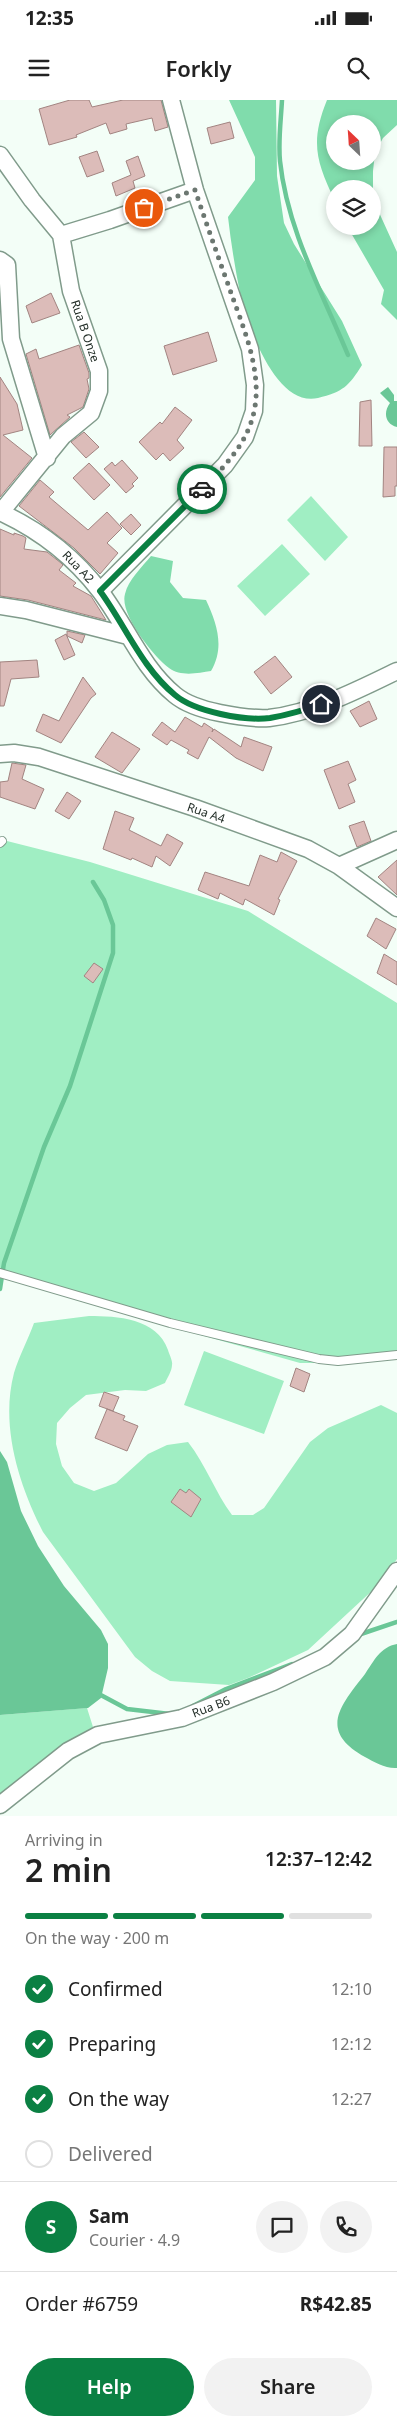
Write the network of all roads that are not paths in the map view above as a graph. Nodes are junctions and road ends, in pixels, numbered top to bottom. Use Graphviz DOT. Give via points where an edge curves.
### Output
graph roads {
  1 [pos="171,100"];
  2 [pos="0,155"];
  3 [pos="195,190"];
  4 [pos="61,235"];
  5 [pos="2,264"];
  6 [pos="47,458"];
  7 [pos="1,512"];
  8 [pos="100,591"];
  9 [pos="0,606"];
  10 [pos="128,636"];
  11 [pos="397,671"];
  12 [pos="0,754"];
  13 [pos="397,840"];
  14 [pos="340,866"];
  15 [pos="397,908"];
  16 [pos="0,1273"];
  17 [pos="397,1355"];
  18 [pos="397,1571"];
  19 [pos="0,1805"];
  1 -- 3 [label="street"];
  2 -- 4 [label="street"];
  3 -- 4 [label="street"];
  3 -- 8 [label="street" via="250,349 255,384 254,411 245,437 226,465"];
  4 -- 6 [label="street, Rua B Onze" via="71,291 99,371 99,391 91,413 63,436"];
  5 -- 6 [label="street" via="11,338"];
  6 -- 7 [label="street, Rua B Onze"];
  7 -- 8 [label="street, Rua A2" via="28,526 62,551"];
  8 -- 10 [label="street, Rua A2"];
  9 -- 10 [label="street"];
  10 -- 11 [label="street, Rua A2" via="147,664 176,696 202,709 231,715 268,718 306,710"];
  12 -- 14 [label="street, Rua A4" via="39,757 158,796 308,849"];
  13 -- 14 [label="street"];
  14 -- 15 [label="street, Rua A4"];
  16 -- 17 [label="lane" via="170,1323 319,1359 338,1361"];
  18 -- 19 [label="street, Rua B6" via="352,1634 325,1657 273,1682 182,1718 98,1735 68,1751"];
}
